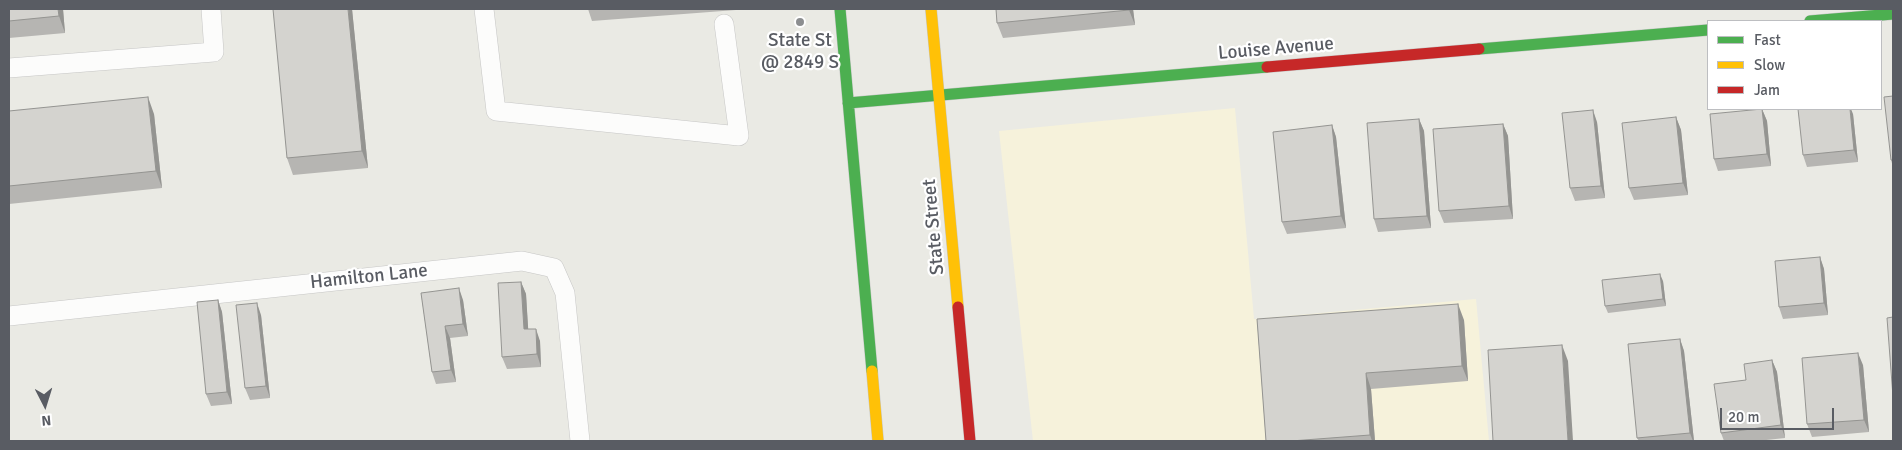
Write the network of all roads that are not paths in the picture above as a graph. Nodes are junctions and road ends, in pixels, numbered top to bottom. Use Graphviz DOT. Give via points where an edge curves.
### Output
graph roads {
  1 [pos="211,9"];
  2 [pos="484,9"];
  3 [pos="840,9"];
  4 [pos="932,9"];
  5 [pos="1893,14"];
  6 [pos="1822,20"];
  7 [pos="724,24"];
  8 [pos="1707,30"];
  9 [pos="9,68"];
  10 [pos="939,95"];
  11 [pos="848,103"];
  12 [pos="9,316"];
  13 [pos="580,441"];
  14 [pos="878,441"];
  15 [pos="970,441"];
  1 -- 9 [label="lane" via="214,52"];
  2 -- 7 [label="lane" via="496,111 739,136"];
  3 -- 11 [label="street"];
  4 -- 10 [label="street, State Street"];
  5 -- 6 [label="street"];
  8 -- 10 [label="street, Louise Avenue"];
  10 -- 11 [label="street, Louise Avenue"];
  10 -- 15 [label="street, State Street"];
  11 -- 14 [label="street"];
  12 -- 13 [label="lane, Hamilton Lane" via="522,261 554,268 565,293"];
}
